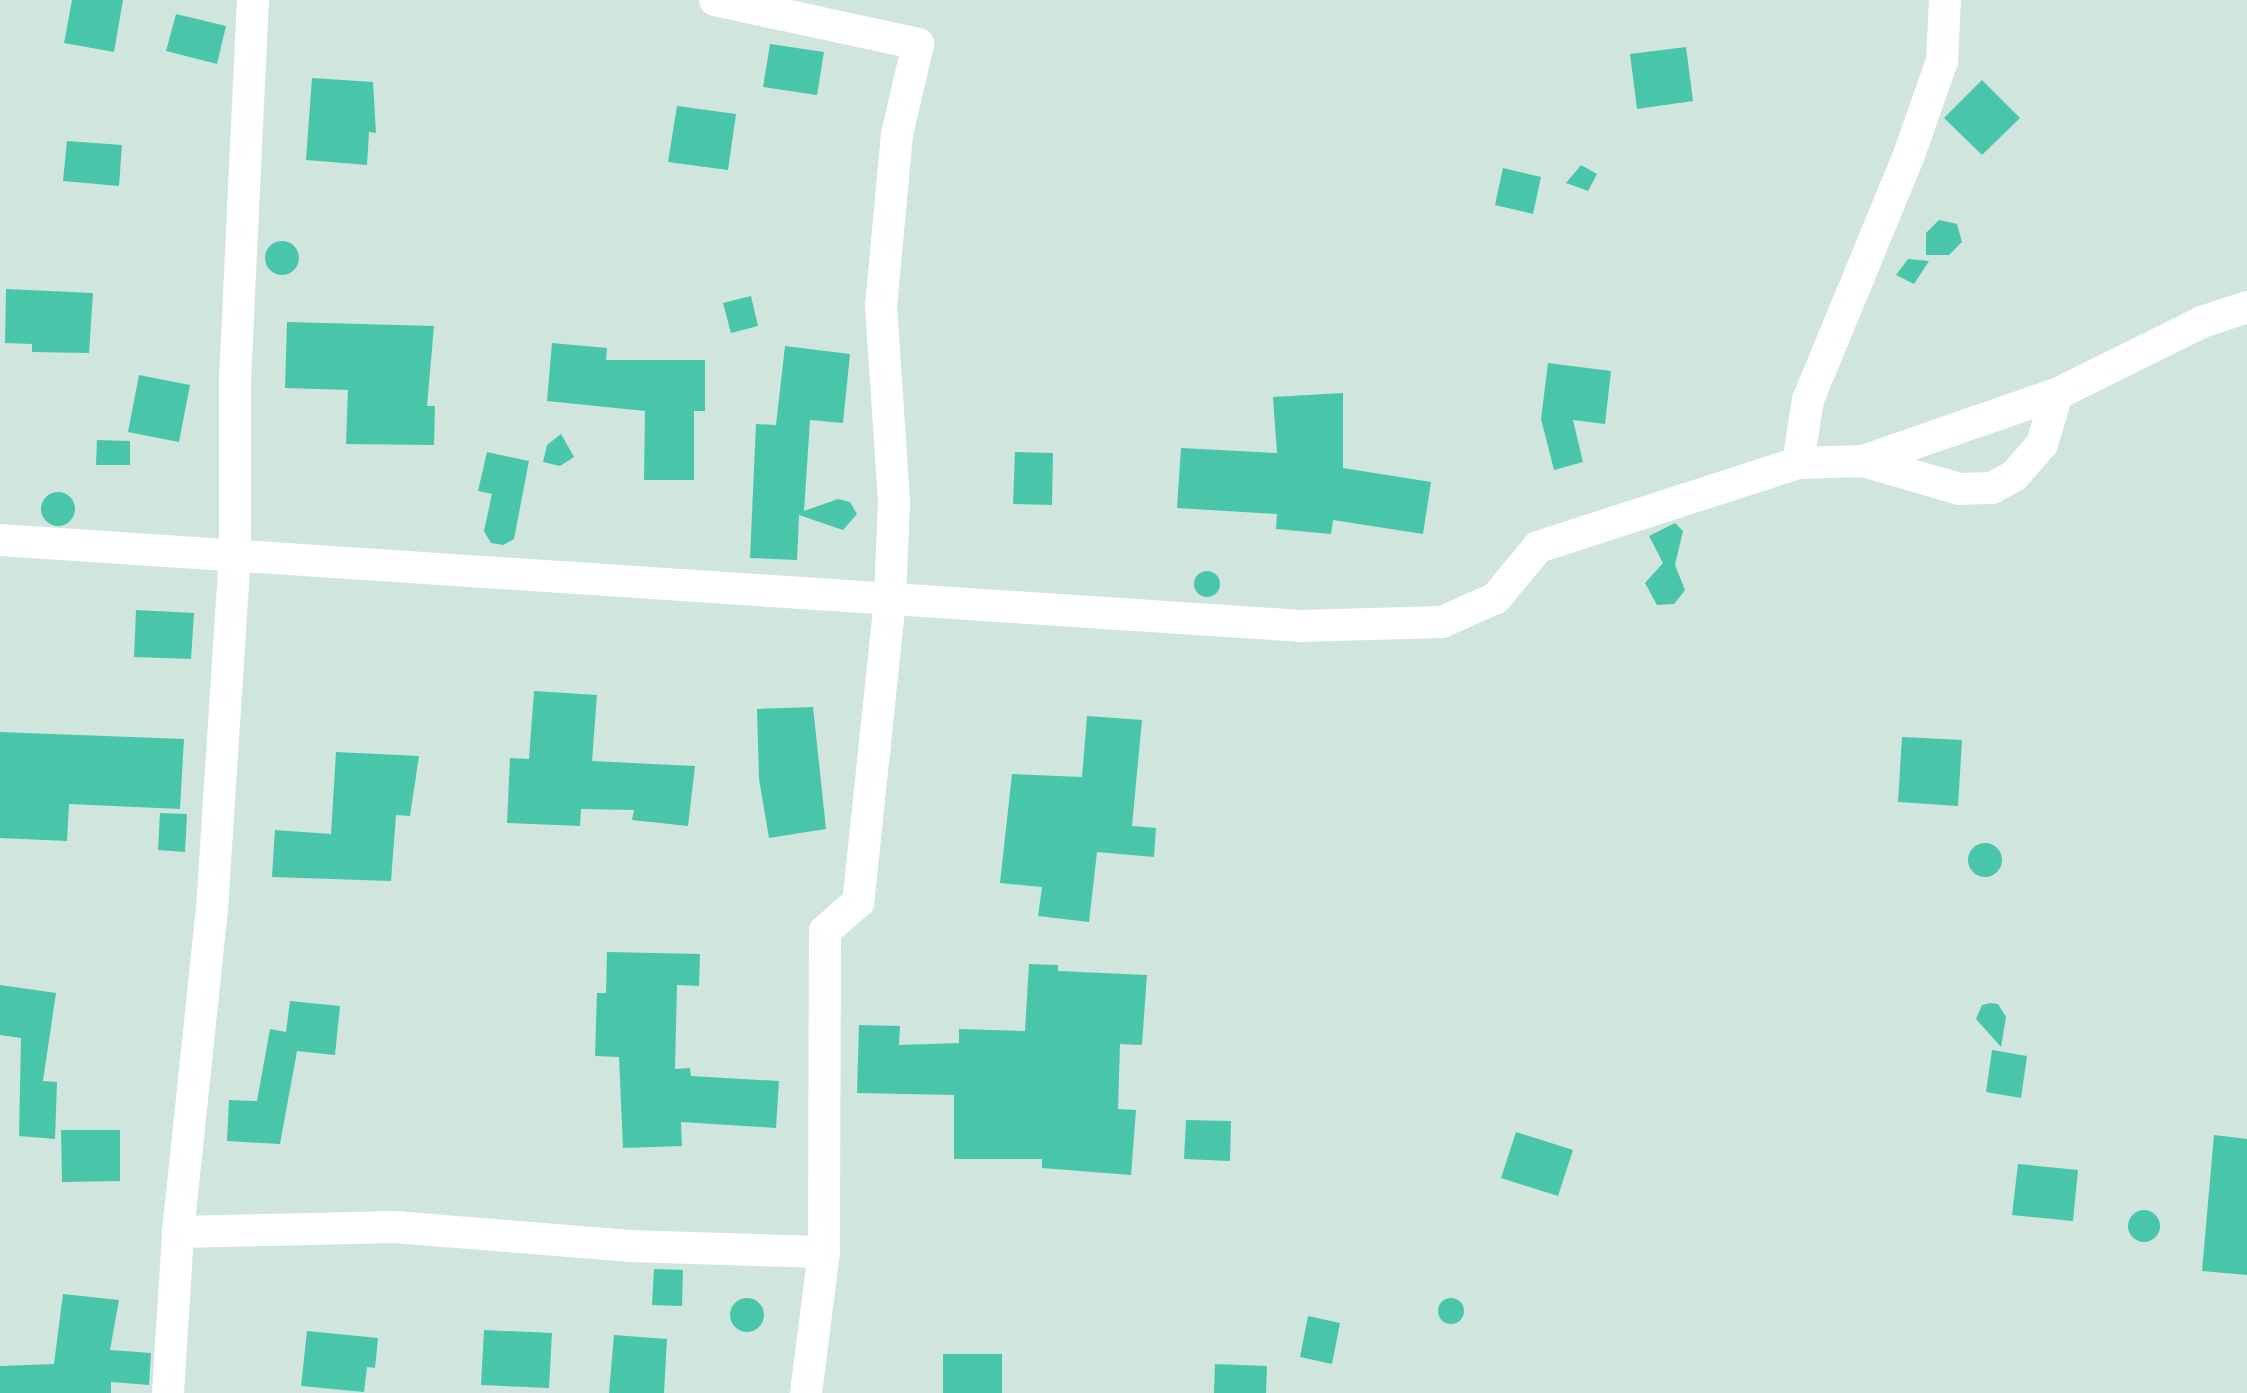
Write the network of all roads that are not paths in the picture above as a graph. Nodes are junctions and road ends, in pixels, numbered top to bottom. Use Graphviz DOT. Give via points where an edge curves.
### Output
graph roads {
  1 [pos="253,0"];
  2 [pos="715,0"];
  3 [pos="1945,0"];
  4 [pos="2247,307"];
  5 [pos="2057,394"];
  6 [pos="1863,461"];
  7 [pos="1798,463"];
  8 [pos="0,540"];
  9 [pos="235,552"];
  10 [pos="890,600"];
  11 [pos="178,1232"];
  12 [pos="824,1252"];
  13 [pos="168,1393"];
  14 [pos="806,1393"];
  1 -- 9 [label="street" via="235,380"];
  2 -- 10 [label="street" via="918,44 897,134 881,305 894,501"];
  3 -- 7 [label="street" via="1942,61 1808,400"];
  4 -- 5 [label="street" via="2202,322"];
  5 -- 6 [label="street"];
  5 -- 6 [label="street" via="2042,444 2015,475 1992,488 1960,489"];
  6 -- 7 [label="street"];
  7 -- 10 [label="street" via="1538,547 1496,598 1442,622 1300,626"];
  8 -- 9 [label="street"];
  9 -- 10 [label="street"];
  9 -- 11 [label="street" via="212,909"];
  10 -- 12 [label="street" via="858,902 825,931"];
  11 -- 12 [label="street" via="395,1227 629,1246"];
  11 -- 13 [label="street"];
  12 -- 14 [label="street"];
}
